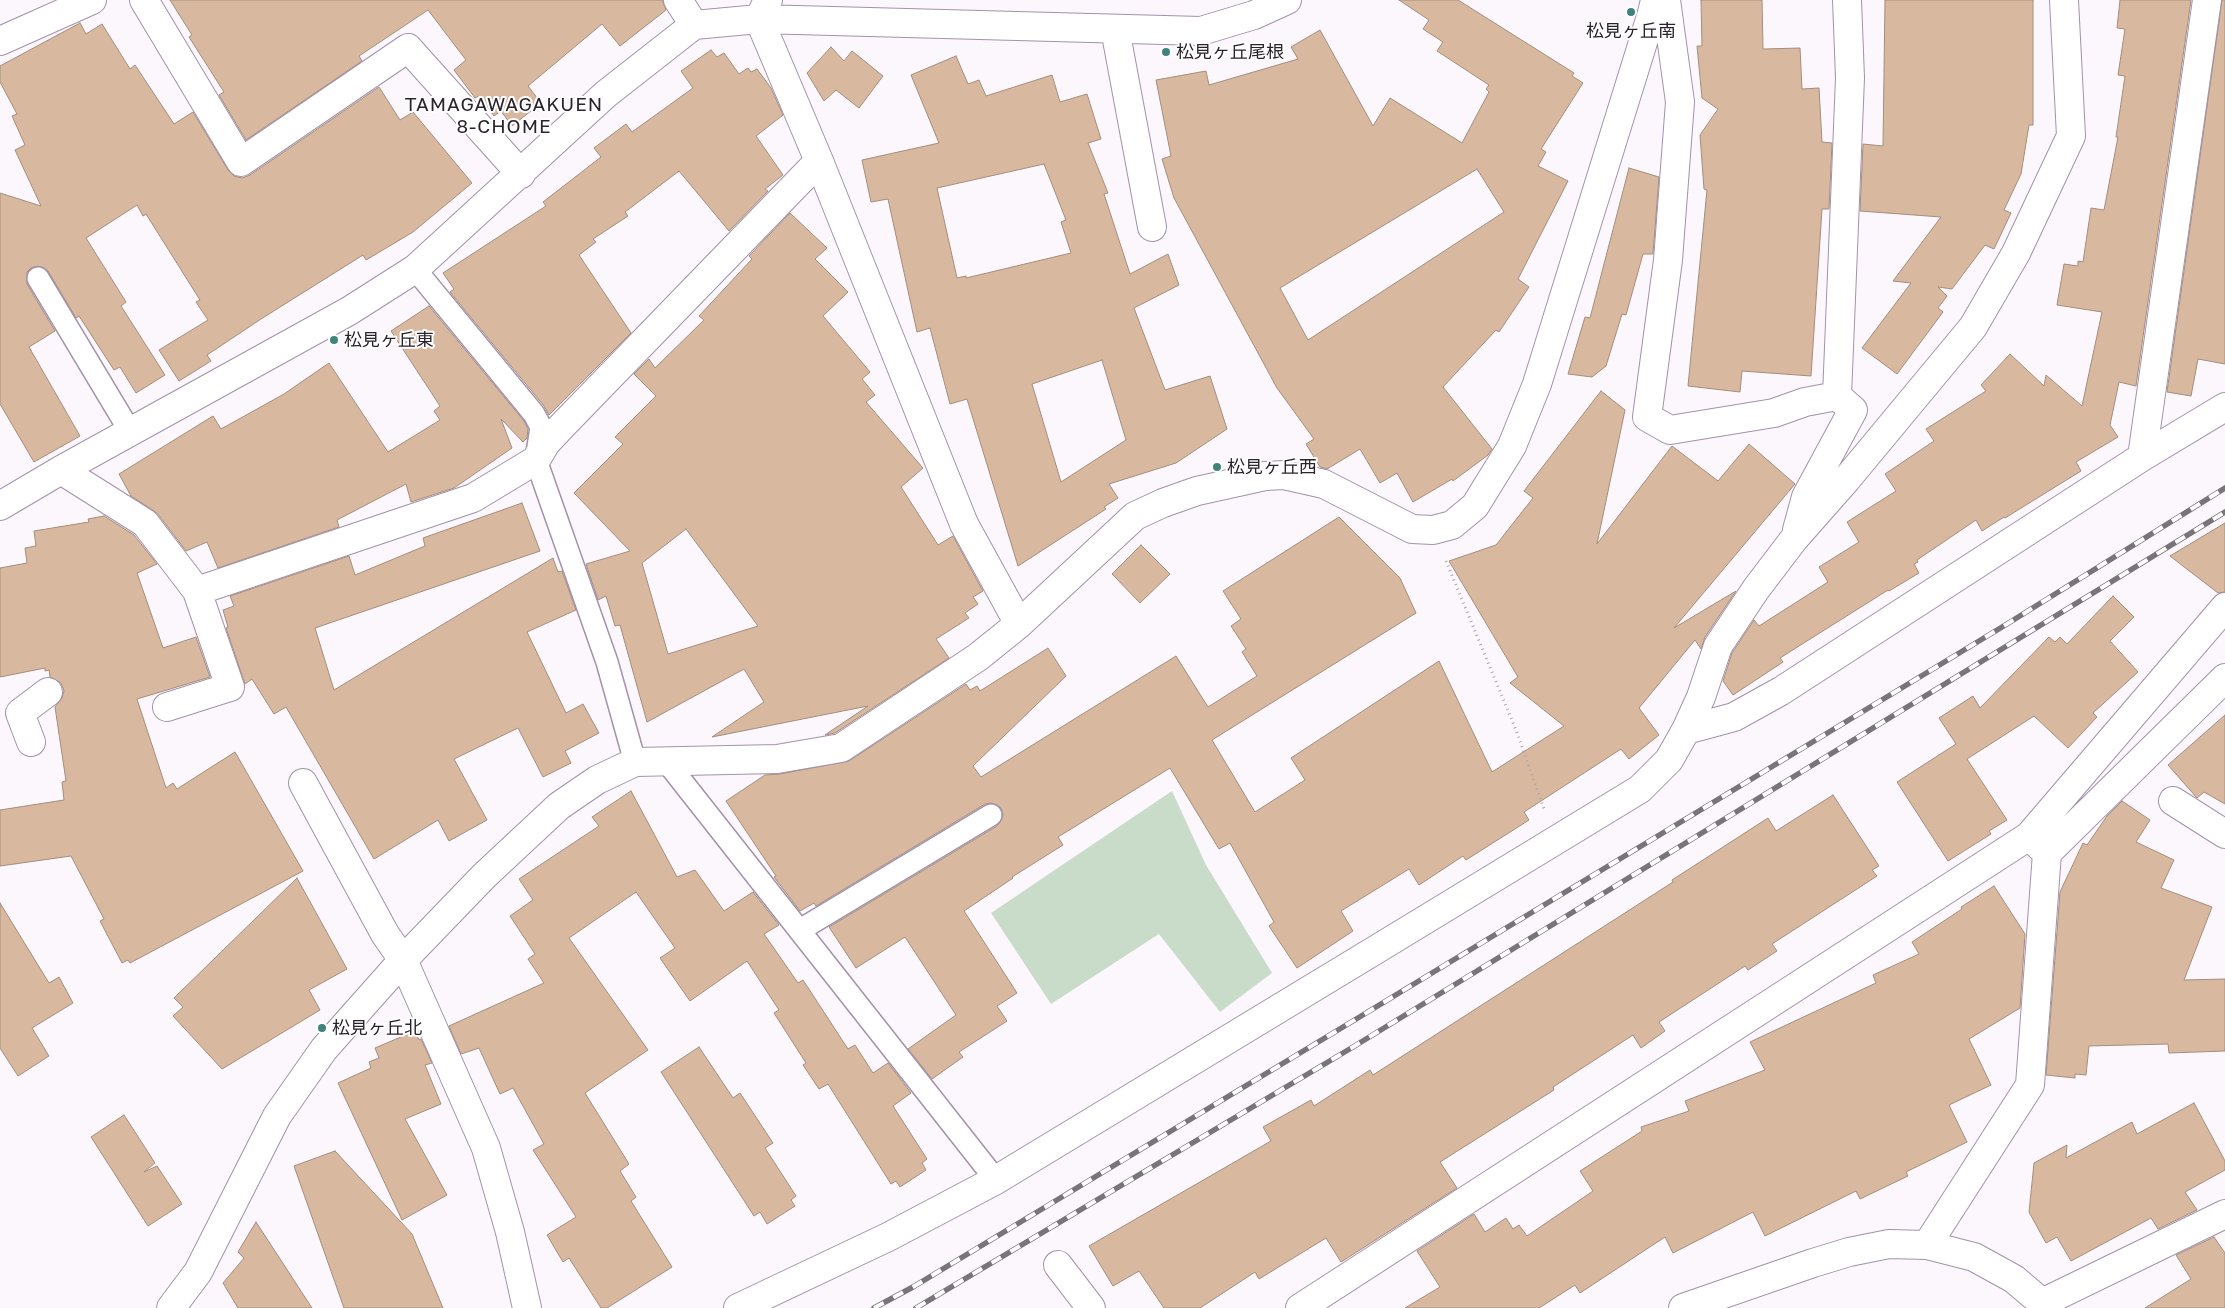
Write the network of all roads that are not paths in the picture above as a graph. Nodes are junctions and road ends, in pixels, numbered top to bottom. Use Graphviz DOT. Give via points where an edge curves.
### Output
graph roads {
  1 [pos="92,0"];
  2 [pos="144,0"];
  3 [pos="678,0"];
  4 [pos="1287,0"];
  5 [pos="1654,0"];
  6 [pos="1666,0"];
  7 [pos="1847,0"];
  8 [pos="2064,0"];
  9 [pos="2207,0"];
  10 [pos="763,10"];
  11 [pos="694,25"];
  12 [pos="1115,29"];
  13 [pos="0,41"];
  14 [pos="819,161"];
  15 [pos="521,174"];
  16 [pos="1152,227"];
  17 [pos="415,270"];
  18 [pos="38,278"];
  19 [pos="1837,396"];
  20 [pos="2225,407"];
  21 [pos="131,433"];
  22 [pos="2142,458"];
  23 [pos="536,460"];
  24 [pos="61,470"];
  25 [pos="0,506"];
  26 [pos="1794,539"];
  27 [pos="197,591"];
  28 [pos="2225,607"];
  29 [pos="1019,624"];
  30 [pos="2225,678"];
  31 [pos="48,692"];
  32 [pos="167,707"];
  33 [pos="10,718"];
  34 [pos="1686,730"];
  35 [pos="31,742"];
  36 [pos="666,760"];
  37 [pos="635,762"];
  38 [pos="303,783"];
  39 [pos="2173,801"];
  40 [pos="991,815"];
  41 [pos="2225,834"];
  42 [pos="2038,845"];
  43 [pos="800,930"];
  44 [pos="403,960"];
  45 [pos="996,1180"];
  46 [pos="2225,1214"];
  47 [pos="1927,1245"];
  48 [pos="1058,1265"];
  49 [pos="2046,1305"];
  50 [pos="172,1308"];
  51 [pos="527,1308"];
  52 [pos="738,1308"];
  53 [pos="1091,1308"];
  54 [pos="1300,1308"];
  55 [pos="1683,1308"];
  1 -- 13 [label="street"];
  2 -- 15 [label="street" via="241,162 408,48"];
  3 -- 11 [label="street"];
  4 -- 12 [label="street" via="1254,15 1201,31"];
  5 -- 29 [label="street" via="1650,23 1537,384 1512,446 1475,506 1452,525 1434,530 1412,529 1324,484 1284,475 1197,491 1135,516"];
  6 -- 19 [label="street" via="1680,102 1668,260 1647,416 1670,430 1774,413 1805,402"];
  7 -- 19 [label="street" via="1850,78"];
  8 -- 26 [label="street" via="2071,136 2016,253 1973,327"];
  9 -- 22 [label="street"];
  10 -- 11 [label="street"];
  10 -- 12 [label="street"];
  10 -- 14 [label="street"];
  11 -- 15 [label="street" via="606,94"];
  12 -- 16 [label="street"];
  14 -- 23 [label="street" via="562,426"];
  14 -- 29 [label="street" via="964,524"];
  15 -- 17 [label="street"];
  17 -- 21 [label="street" via="350,311"];
  17 -- 23 [label="lane" via="534,414 541,427"];
  18 -- 21 [label="lane"];
  19 -- 26 [label="street" via="1853,410 1806,497"];
  20 -- 22 [label="street"];
  21 -- 24 [label="street"];
  22 -- 34 [label="street" via="1781,691 1734,717"];
  23 -- 27 [label="street" via="473,498"];
  23 -- 37 [label="lane" via="607,662"];
  24 -- 25 [label="street"];
  24 -- 27 [label="street" via="145,524"];
  26 -- 34 [label="street" via="1718,646"];
  27 -- 32 [label="street" via="230,687"];
  28 -- 42 [label="street"];
  29 -- 36 [label="street" via="978,657 841,748 777,759"];
  30 -- 42 [label="street"];
  31 -- 33 [label="street"];
  33 -- 35 [label="street"];
  34 -- 45 [label="street" via="1669,760 1640,789"];
  36 -- 37 [label="street"];
  36 -- 43 [label="lane"];
  37 -- 44 [label="street" via="597,780 559,806 484,876"];
  38 -- 44 [label="street" via="385,934"];
  39 -- 41 [label="street"];
  40 -- 43 [label="lane"];
  42 -- 47 [label="street" via="2030,1086"];
  42 -- 54 [label="street"];
  43 -- 45 [label="lane"];
  44 -- 50 [label="street" via="324,1050 277,1116 198,1272"];
  44 -- 51 [label="street" via="486,1148"];
  45 -- 52 [label="street" via="888,1237"];
  46 -- 49 [label="street"];
  47 -- 49 [label="street" via="1974,1257 2014,1279"];
  47 -- 55 [label="street" via="1889,1244 1849,1252"];
  48 -- 53 [label="street"];
}
